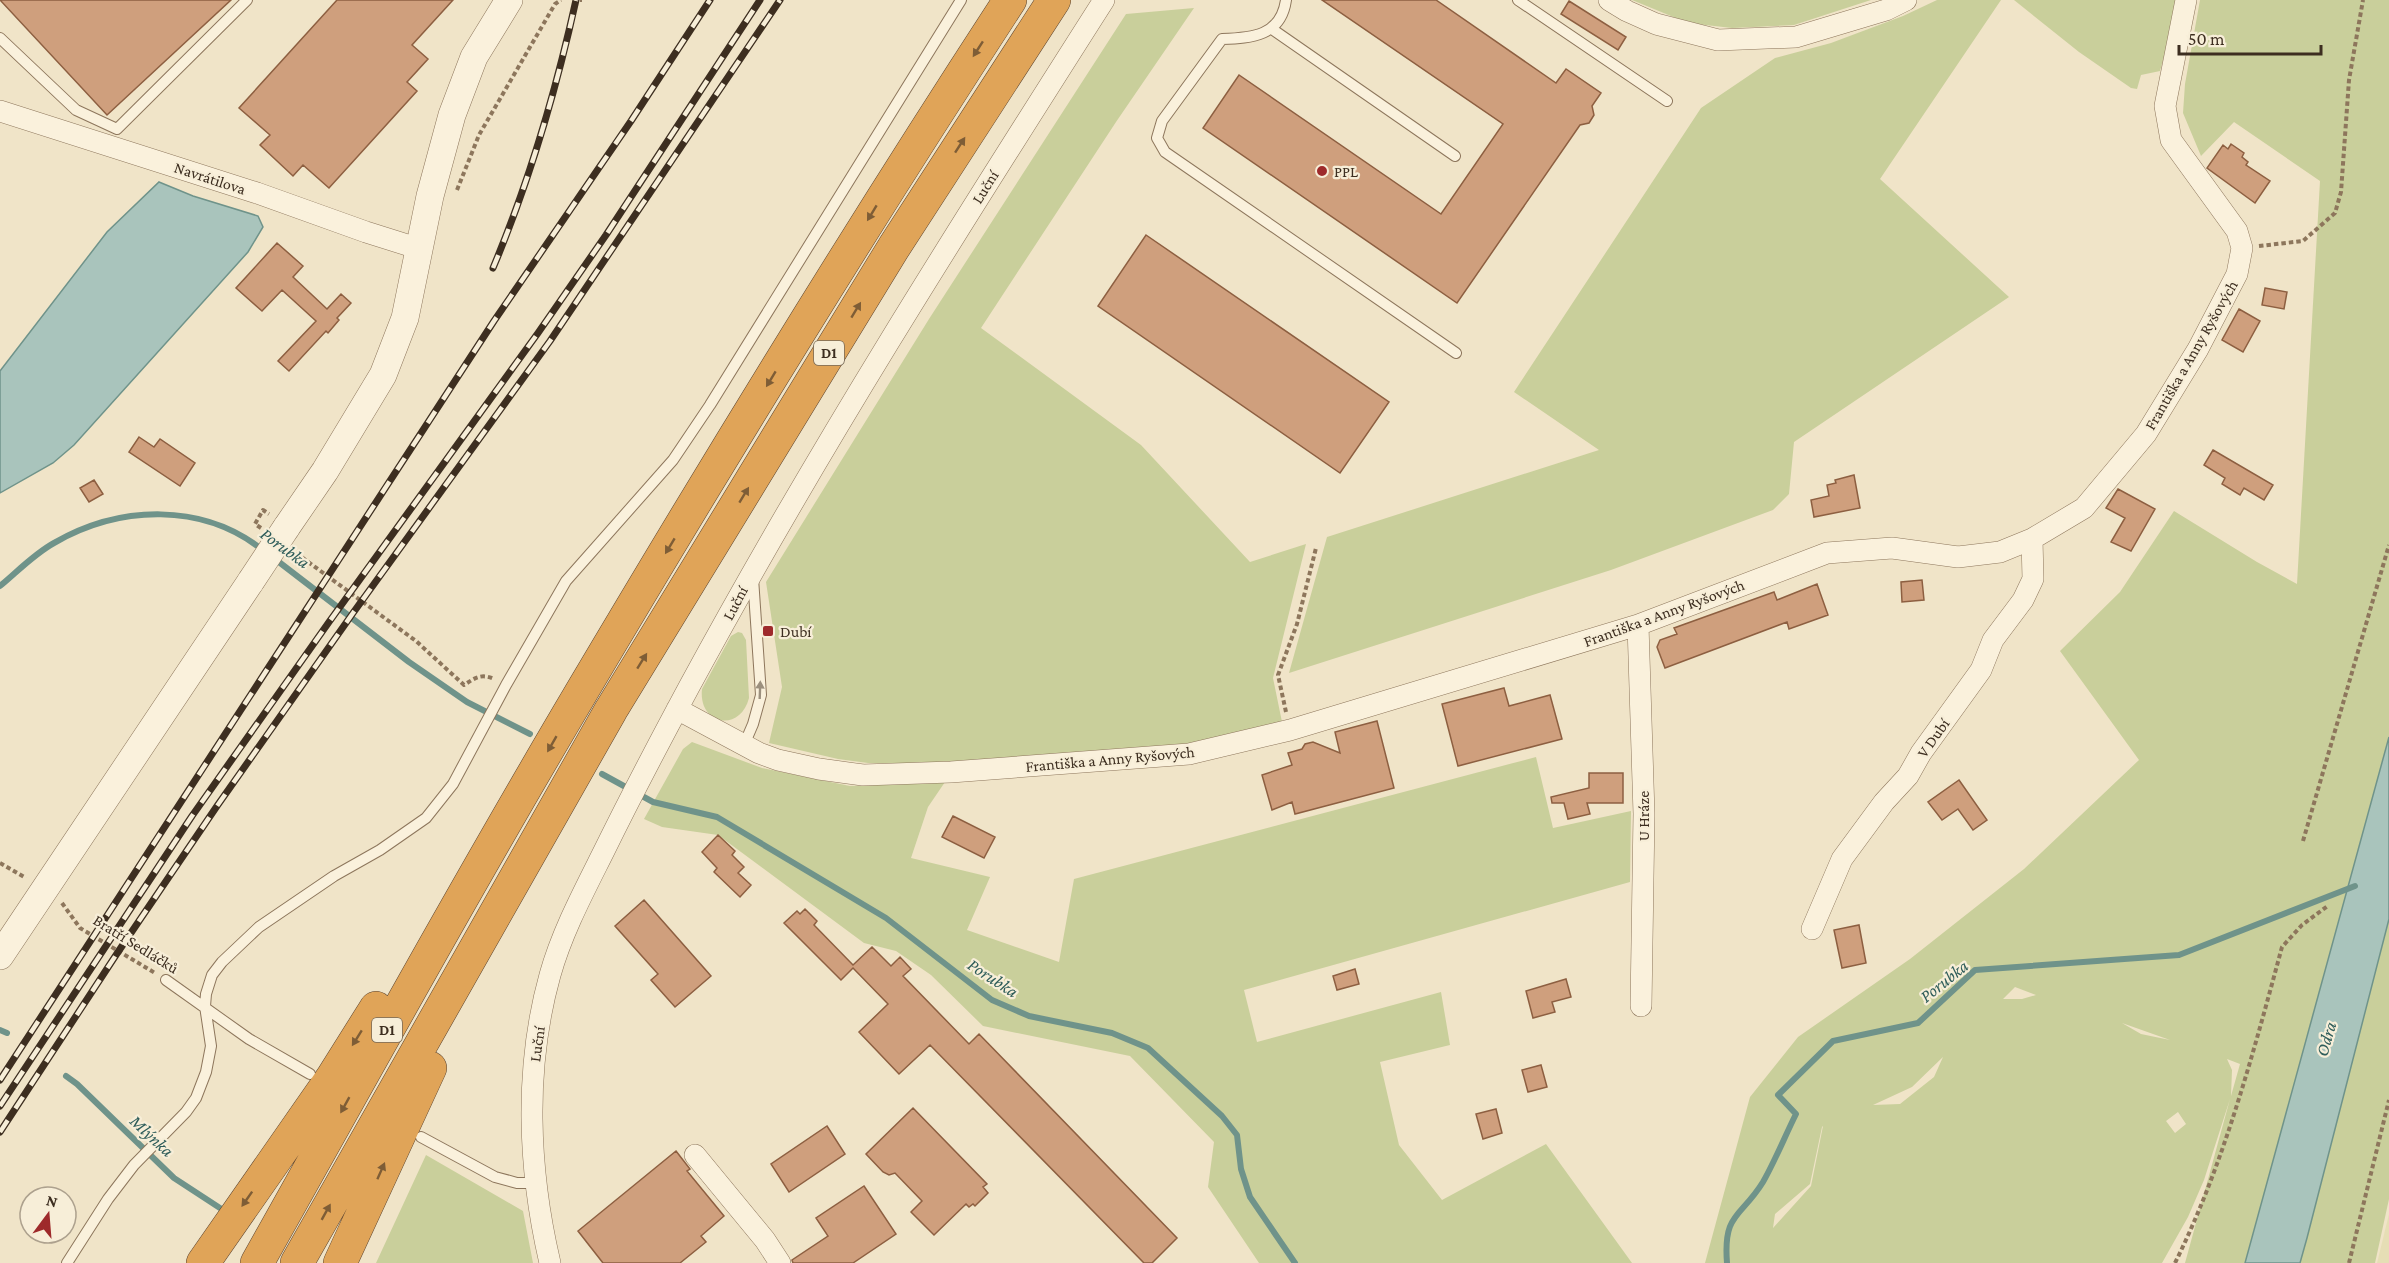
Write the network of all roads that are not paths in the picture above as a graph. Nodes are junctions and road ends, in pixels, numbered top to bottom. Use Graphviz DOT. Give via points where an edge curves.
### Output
graph roads {
  1 [pos="247,0"];
  2 [pos="509,0"];
  3 [pos="961,0"];
  4 [pos="1010,0"];
  5 [pos="1054,0"];
  6 [pos="1104,0"];
  7 [pos="1286,0"];
  8 [pos="1518,0"];
  9 [pos="1609,0"];
  10 [pos="1906,0"];
  11 [pos="2186,0"];
  12 [pos="1272,29"];
  13 [pos="0,38"];
  14 [pos="1667,101"];
  15 [pos="0,111"];
  16 [pos="1455,156"];
  17 [pos="420,249"];
  18 [pos="1456,353"];
  19 [pos="2032,539"];
  20 [pos="753,569"];
  21 [pos="1638,625"];
  22 [pos="677,710"];
  23 [pos="744,745"];
  24 [pos="520,799"];
  25 [pos="551,816"];
  26 [pos="1812,929"];
  27 [pos="0,956"];
  28 [pos="166,980"];
  29 [pos="205,1006"];
  30 [pos="1641,1006"];
  31 [pos="310,1074"];
  32 [pos="421,1137"];
  33 [pos="695,1155"];
  34 [pos="535,1183"];
  35 [pos="68,1263"];
  36 [pos="203,1263"];
  37 [pos="257,1263"];
  38 [pos="297,1263"];
  39 [pos="340,1263"];
  40 [pos="550,1263"];
  41 [pos="780,1263"];
  1 -- 13 [label="lane" via="117,129 76,110"];
  2 -- 17 [label="street" via="474,57 452,114"];
  3 -- 29 [label="lane" via="711,405 673,460 566,581 453,784 426,818 259,927 212,975"];
  4 -- 24 [label="highway, D1, one-way" via="885,193"];
  25 -- 5 [label="highway, D1, one-way" via="611,710 894,247"];
  6 -- 20 [label="street, Luční" via="937,262"];
  7 -- 12 [label="lane"];
  8 -- 14 [label="lane"];
  9 -- 10 [label="street" via="1656,24 1718,40 1796,37 1886,10"];
  11 -- 19 [label="street, Františka a Anny Ryšových" via="2165,106 2171,140 2237,231 2242,249 2237,274 2198,349 2146,434 2084,508"];
  12 -- 16 [label="lane"];
  12 -- 18 [label="lane" via="1251,38 1222,39 1162,121 1157,138 1165,152"];
  15 -- 17 [label="street, Navrátilova"];
  17 -- 27 [label="street, bridge" via="405,318 383,375 325,471 278,531 251,581"];
  19 -- 21 [label="street, Františka a Anny Ryšových" via="2000,552 1958,557 1892,548 1827,553"];
  19 -- 26 [label="street, V Dubí" via="2033,579 2023,600 1993,639 1981,669 1908,776 1842,859"];
  20 -- 22 [label="street, Luční"];
  23 -- 20 [label="lane, one-way" via="761,695"];
  21 -- 23 [label="street, Františka a Anny Ryšových" via="1290,730 1189,754 863,775 778,760"];
  21 -- 30 [label="street, U Hráze" via="1644,814"];
  22 -- 23 [label="street, Františka a Anny Ryšových"];
  22 -- 34 [label="street, Luční" via="576,907 550,974 534,1063"];
  24 -- 36 [label="highway, one-way" via="433,917 332,1078"];
  24 -- 37 [label="highway, D1, one-way"];
  38 -- 25 [label="highway, D1, one-way"];
  39 -- 25 [label="highway, one-way" via="431,1065 528,889"];
  28 -- 29 [label="lane, Bratří Sedláčků"];
  29 -- 31 [label="lane, Bratří Sedláčků"];
  29 -- 35 [label="lane" via="211,1046 202,1085 186,1112 134,1165 108,1199"];
  32 -- 34 [label="lane" via="495,1177"];
  33 -- 41 [label="street"];
  34 -- 40 [label="street, Luční"];
}
